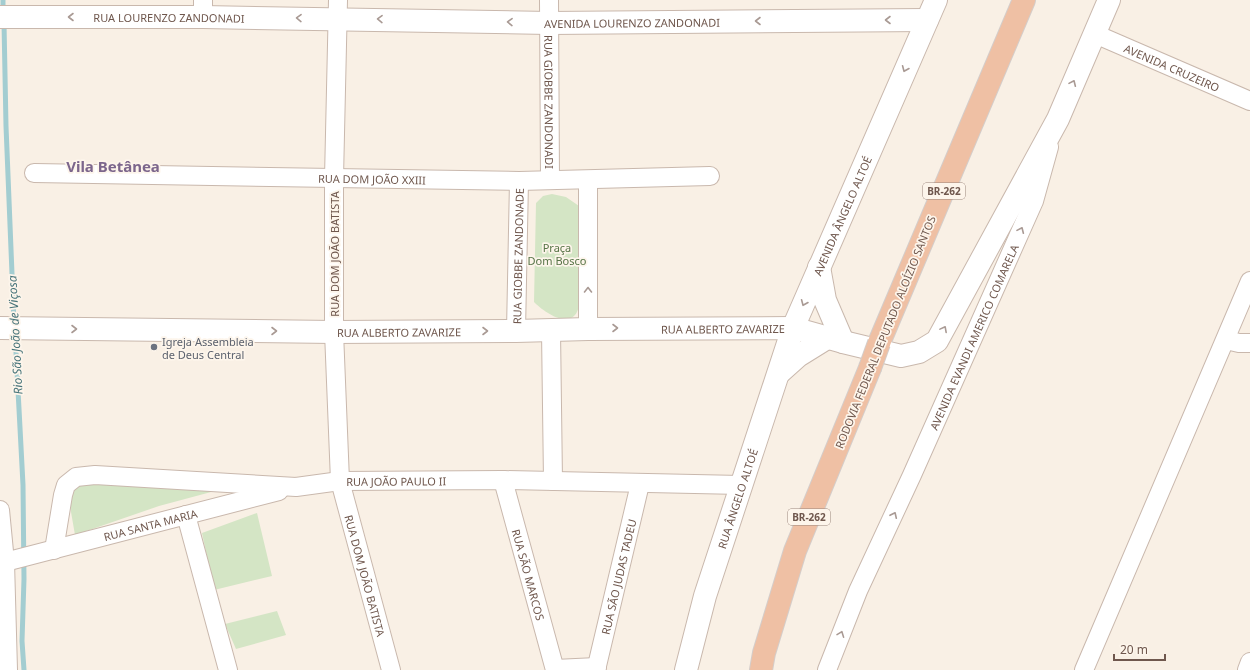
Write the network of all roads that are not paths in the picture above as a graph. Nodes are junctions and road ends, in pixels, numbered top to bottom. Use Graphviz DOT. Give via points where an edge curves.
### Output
graph roads {
  1 [pos="549,0"];
  2 [pos="936,0"];
  3 [pos="1024,0"];
  4 [pos="1109,0"];
  5 [pos="203,8"];
  6 [pos="338,9"];
  7 [pos="0,17"];
  8 [pos="926,20"];
  9 [pos="549,23"];
  10 [pos="1095,34"];
  11 [pos="1250,101"];
  12 [pos="1058,119"];
  13 [pos="34,174"];
  14 [pos="710,176"];
  15 [pos="334,178"];
  16 [pos="550,180"];
  17 [pos="588,180"];
  18 [pos="519,181"];
  19 [pos="819,267"];
  20 [pos="1250,281"];
  21 [pos="3,328"];
  22 [pos="588,328"];
  23 [pos="793,328"];
  24 [pos="516,331"];
  25 [pos="551,331"];
  26 [pos="334,332"];
  27 [pos="835,340"];
  28 [pos="1226,340"];
  29 [pos="1250,343"];
  30 [pos="778,373"];
  31 [pos="340,480"];
  32 [pos="503,480"];
  33 [pos="553,481"];
  34 [pos="640,484"];
  35 [pos="741,485"];
  36 [pos="296,486"];
  37 [pos="0,510"];
  38 [pos="186,515"];
  39 [pos="54,550"];
  40 [pos="10,561"];
  41 [pos="4,632"];
  42 [pos="1250,662"];
  43 [pos="596,669"];
  44 [pos="8,670"];
  45 [pos="228,670"];
  46 [pos="391,670"];
  47 [pos="555,670"];
  48 [pos="686,670"];
  49 [pos="761,670"];
  50 [pos="827,670"];
  51 [pos="1084,670"];
  52 [pos="1247,670"];
  1 -- 9 [label="street, RUA GIOBBE ZANDONADI"];
  2 -- 8 [label="street, AVENIDA ÂNGELO ALTOÉ"];
  3 -- 49 [label="highway, RODOVIA FEDERAL DEPUTADO ALOÍZIO SANTOS / BR-262, bridge" via="795,551"];
  4 -- 10 [label="street, AVENIDA EVANDI AMERICO COMARELA"];
  6 -- 5 [label="street, RUA LOURENZO ZANDONADI, one-way"];
  5 -- 7 [label="street, RUA LOURENZO ZANDONADI, one-way"];
  9 -- 6 [label="street, AVENIDA LOURENZO ZANDONADI, one-way"];
  6 -- 15 [label="street, RUA DOM JOÃO BATISTA"];
  8 -- 9 [label="street, AVENIDA LOURENZO ZANDONADI, one-way"];
  8 -- 19 [label="street, AVENIDA ÂNGELO ALTOÉ, one-way"];
  9 -- 16 [label="street, RUA GIOBBE ZANDONADI"];
  10 -- 11 [label="street, AVENIDA CRUZEIRO"];
  12 -- 10 [label="street, AVENIDA EVANDI AMERICO COMARELA, one-way"];
  27 -- 12 [label="street, one-way" via="902,356 919,352 937,341"];
  50 -- 12 [label="street, AVENIDA EVANDI AMERICO COMARELA, one-way" via="858,591 1034,201"];
  13 -- 15 [label="street, RUA DOM JOÃO XXIII"];
  14 -- 17 [label="street, RUA DOM JOÃO XXIII"];
  15 -- 18 [label="street, RUA DOM JOÃO XXIII"];
  15 -- 26 [label="street, RUA DOM JOÃO BATISTA"];
  16 -- 17 [label="street, RUA DOM JOÃO XXIII"];
  16 -- 18 [label="street, RUA DOM JOÃO XXIII"];
  22 -- 17 [label="street, one-way"];
  18 -- 24 [label="street, RUA GIOBBE ZANDONADE"];
  19 -- 23 [label="street, AVENIDA ÂNGELO ALTOÉ, one-way"];
  19 -- 27 [label="street"];
  20 -- 28 [label="street"];
  21 -- 26 [label="street, RUA ALBERTO ZAVARIZE, one-way"];
  22 -- 23 [label="street, RUA ALBERTO ZAVARIZE, one-way"];
  22 -- 25 [label="street, RUA ALBERTO ZAVARIZE"];
  23 -- 27 [label="street"];
  23 -- 30 [label="street, RUA ÂNGELO ALTOÉ"];
  24 -- 25 [label="street, RUA ALBERTO ZAVARIZE"];
  26 -- 24 [label="street, RUA ALBERTO ZAVARIZE, one-way"];
  25 -- 33 [label="street"];
  26 -- 31 [label="street, RUA DOM JOÃO BATISTA"];
  27 -- 30 [label="street" via="798,356"];
  28 -- 29 [label="street"];
  28 -- 51 [label="street"];
  30 -- 35 [label="street, RUA ÂNGELO ALTOÉ"];
  31 -- 32 [label="street, RUA JOÃO PAULO II"];
  31 -- 36 [label="street, RUA JOÃO PAULO II"];
  31 -- 46 [label="street, RUA DOM JOÃO BATISTA"];
  32 -- 33 [label="street, RUA JOÃO PAULO II"];
  32 -- 47 [label="street, RUA SÃO MARCOS"];
  33 -- 34 [label="street, RUA JOÃO PAULO II"];
  34 -- 35 [label="street, RUA JOÃO PAULO II"];
  34 -- 43 [label="street, RUA SÃO JUDAS TADEU"];
  35 -- 48 [label="street, RUA ÂNGELO ALTOÉ"];
  36 -- 38 [label="street, RUA SANTA MARIA"];
  36 -- 39 [label="street, RUA JOÃO PAULO II" via="95,475 76,477 66,485"];
  37 -- 40 [label="street"];
  38 -- 39 [label="street, RUA SANTA MARIA"];
  38 -- 45 [label="street"];
  39 -- 40 [label="street, RUA SANTA MARIA"];
  40 -- 41 [label="street"];
  41 -- 44 [label="street"];
  42 -- 52 [label="street"];
  43 -- 47 [label="street, RUA SÃO MARCOS"];
}
